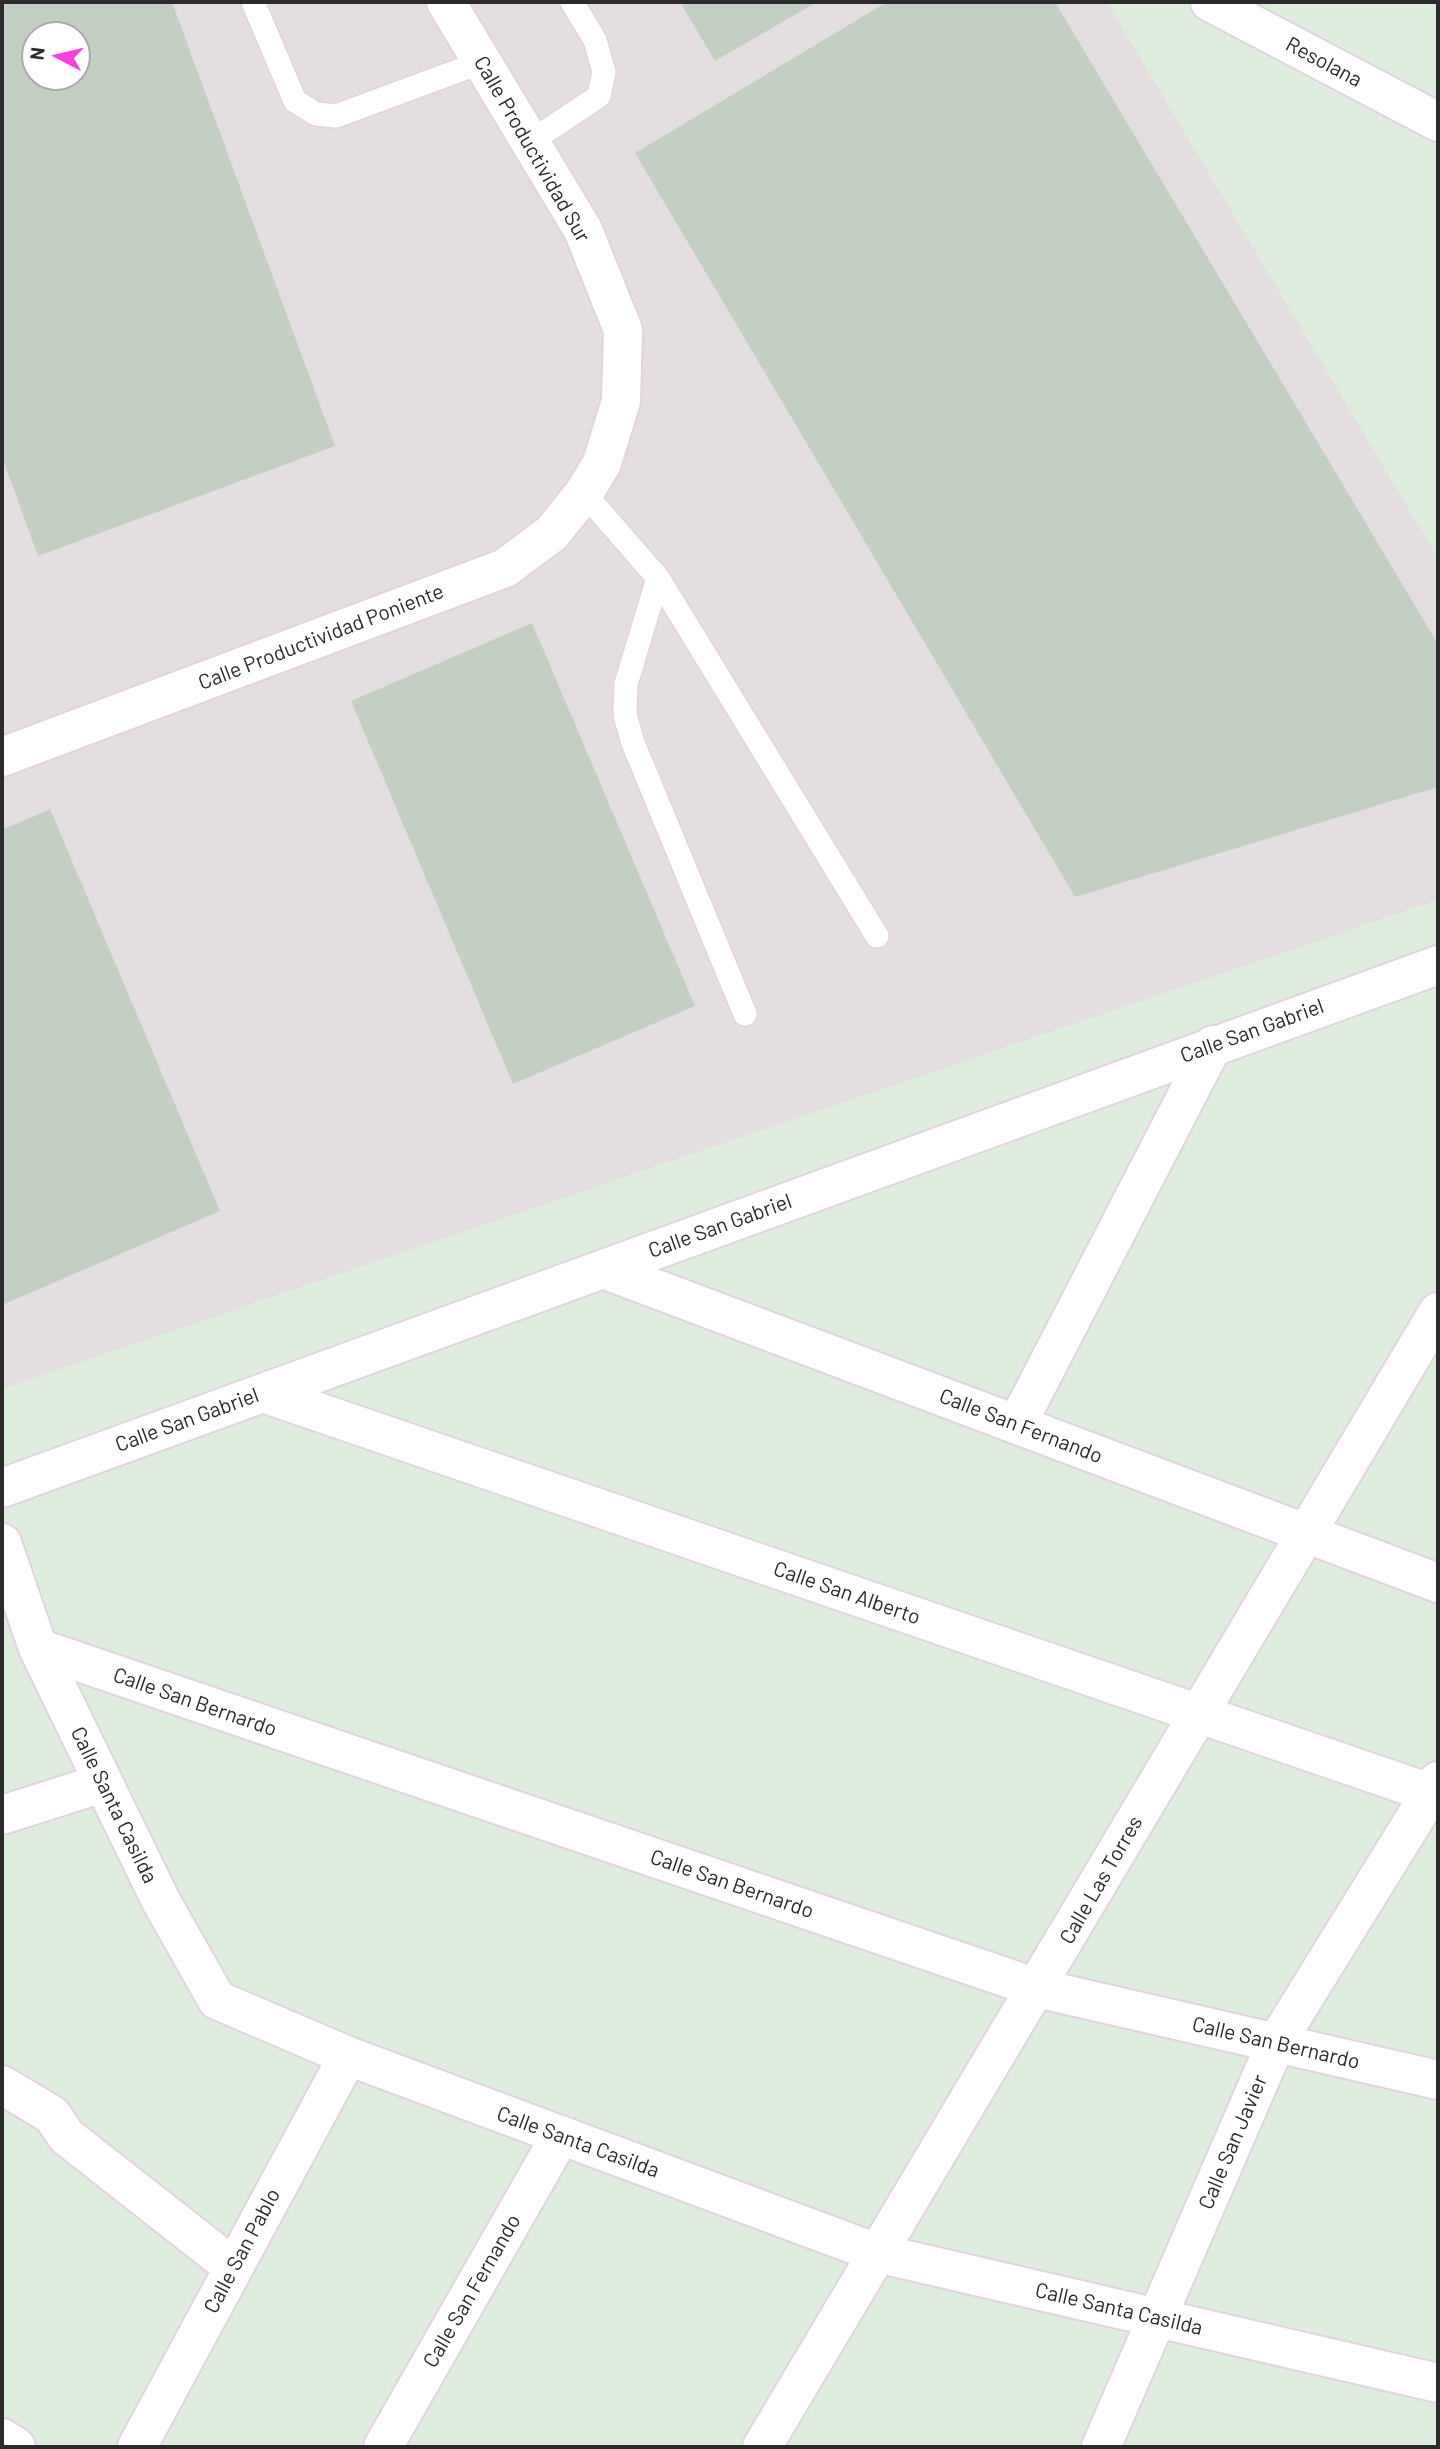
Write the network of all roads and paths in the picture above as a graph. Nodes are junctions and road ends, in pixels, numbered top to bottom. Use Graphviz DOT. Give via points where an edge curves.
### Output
graph roads {
  1 [pos="253,2"];
  2 [pos="572,2"];
  3 [pos="1210,2"];
  4 [pos="457,5"];
  5 [pos="482,62"];
  6 [pos="1438,122"];
  7 [pos="530,142"];
  8 [pos="593,478"];
  9 [pos="658,578"];
  10 [pos="2,757"];
  11 [pos="877,936"];
  12 [pos="1438,965"];
  13 [pos="745,1014"];
  14 [pos="1213,1045"];
  15 [pos="603,1269"];
  16 [pos="1438,1312"];
  17 [pos="262,1393"];
  18 [pos="1017,1424"];
  19 [pos="2,1488"];
  20 [pos="1306,1534"];
  21 [pos="2,1543"];
  22 [pos="1438,1583"];
  23 [pos="38,1648"];
  24 [pos="1198,1713"];
  25 [pos="103,1783"];
  26 [pos="1434,1787"];
  27 [pos="2,1815"];
  28 [pos="1037,1988"];
  29 [pos="1276,2043"];
  30 [pos="348,2056"];
  31 [pos="1438,2080"];
  32 [pos="2,2085"];
  33 [pos="561,2135"];
  34 [pos="877,2253"];
  35 [pos="233,2267"];
  36 [pos="1157,2318"];
  37 [pos="1438,2383"];
  38 [pos="2,2438"];
  39 [pos="16,2447"];
  40 [pos="136,2447"];
  41 [pos="383,2447"];
  42 [pos="762,2447"];
  43 [pos="1101,2447"];
  1 -- 5 [label="lane" via="295,101 316,114 336,117"];
  2 -- 7 [label="lane" via="596,40 604,72 599,96"];
  3 -- 6 [label="street, Resolana"];
  4 -- 5 [label="street, Calle Productividad Sur"];
  5 -- 7 [label="street, Calle Productividad Sur"];
  7 -- 8 [label="street, Calle Productividad Sur" via="583,230 623,330 621,401"];
  8 -- 9 [label="lane"];
  8 -- 10 [label="street, Calle Productividad Poniente" via="552,533 505,568"];
  9 -- 11 [label="lane"];
  9 -- 13 [label="lane" via="626,684 625,715"];
  12 -- 14 [label="street, Calle San Gabriel"];
  14 -- 15 [label="street, Calle San Gabriel"];
  14 -- 18 [label="street"];
  15 -- 17 [label="street, Calle San Gabriel"];
  15 -- 18 [label="street, Calle San Fernando"];
  16 -- 20 [label="street, Calle Las Torres"];
  17 -- 19 [label="street, Calle San Gabriel"];
  17 -- 24 [label="street, Calle San Alberto"];
  18 -- 20 [label="street, Calle San Fernando"];
  20 -- 22 [label="street, Calle San Fernando"];
  20 -- 24 [label="street, Calle Las Torres"];
  21 -- 23 [label="street, Calle Santa Casilda"];
  23 -- 25 [label="street, Calle Santa Casilda"];
  23 -- 28 [label="street, Calle San Bernardo"];
  24 -- 26 [label="street, Calle San Alberto"];
  24 -- 28 [label="street, Calle Las Torres"];
  25 -- 27 [label="street"];
  25 -- 30 [label="street, Calle Santa Casilda" via="161,1901 217,2000"];
  26 -- 29 [label="street, Calle San Javier"];
  28 -- 29 [label="street, Calle San Bernardo"];
  28 -- 34 [label="street, Calle Las Torres"];
  29 -- 31 [label="street, Calle San Bernardo"];
  29 -- 36 [label="street, Calle San Javier"];
  30 -- 33 [label="street, Calle Santa Casilda"];
  30 -- 35 [label="street, Calle San Pablo"];
  32 -- 35 [label="street" via="52,2115 66,2136"];
  33 -- 34 [label="street, Calle Santa Casilda"];
  33 -- 41 [label="street, Calle San Fernando"];
  34 -- 36 [label="street, Calle Santa Casilda"];
  34 -- 42 [label="street, Calle Las Torres"];
  35 -- 40 [label="street, Calle San Pablo"];
  36 -- 37 [label="street, Calle Santa Casilda"];
  36 -- 43 [label="street, Calle San Javier"];
  38 -- 39 [label="street"];
}
